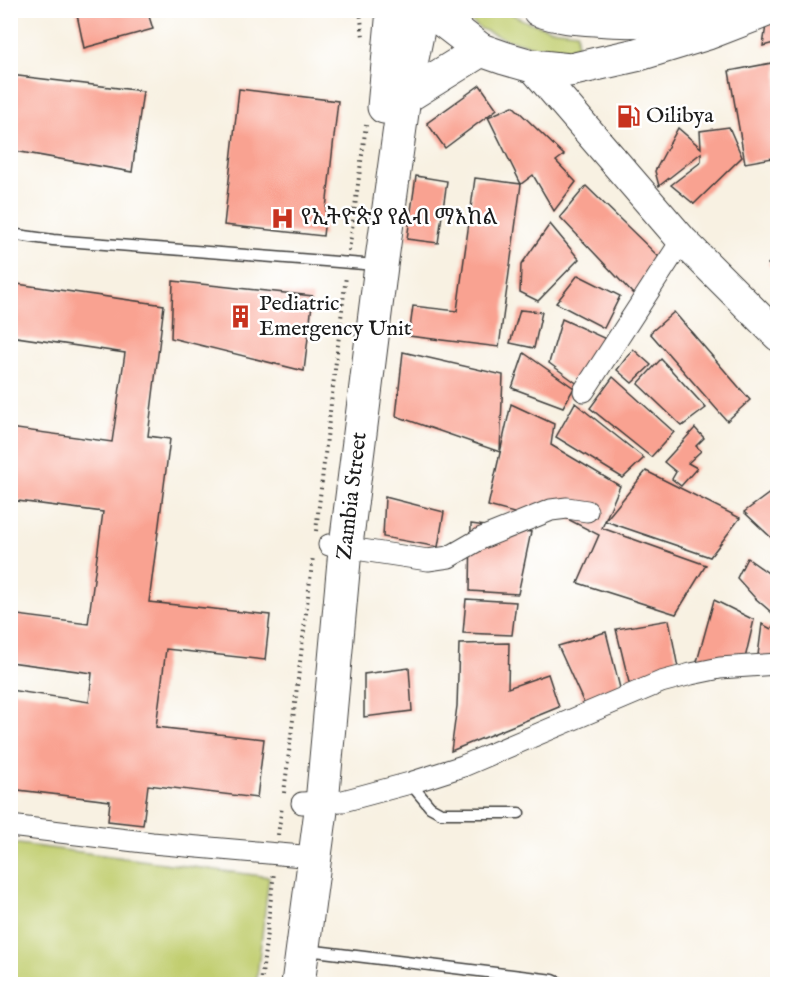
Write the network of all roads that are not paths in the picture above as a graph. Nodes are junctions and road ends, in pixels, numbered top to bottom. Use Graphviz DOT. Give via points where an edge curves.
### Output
graph roads {
  1 [pos="378,10"];
  2 [pos="393,10"];
  3 [pos="422,10"];
  4 [pos="429,10"];
  5 [pos="539,10"];
  6 [pos="697,10"];
  7 [pos="767,10"];
  8 [pos="628,22"];
  9 [pos="376,47"];
  10 [pos="481,50"];
  11 [pos="636,56"];
  12 [pos="532,66"];
  13 [pos="404,98"];
  14 [pos="10,234"];
  15 [pos="682,240"];
  16 [pos="364,264"];
  17 [pos="777,336"];
  18 [pos="584,391"];
  19 [pos="587,511"];
  20 [pos="326,545"];
  21 [pos="777,664"];
  22 [pos="410,783"];
  23 [pos="312,803"];
  24 [pos="519,813"];
  25 [pos="10,826"];
  26 [pos="295,855"];
  27 [pos="293,949"];
  28 [pos="278,984"];
  29 [pos="298,984"];
  30 [pos="562,984"];
  1 -- 9 [label="main road"];
  2 -- 9 [label="main road, Zambia Street"];
  3 -- 13 [label="main road, Zambia Street"];
  4 -- 10 [label="main road"];
  5 -- 8 [label="main road" via="559,17"];
  6 -- 8 [label="main road" via="660,20"];
  7 -- 11 [label="main road"];
  8 -- 11 [label="main road"];
  9 -- 16 [label="main road, Zambia Street" via="383,111"];
  10 -- 12 [label="main road"];
  10 -- 13 [label="main road"];
  11 -- 12 [label="main road" via="570,70"];
  12 -- 15 [label="street"];
  13 -- 16 [label="main road, Zambia Street"];
  14 -- 16 [label="lane"];
  15 -- 17 [label="street"];
  15 -- 18 [label="street"];
  16 -- 20 [label="main road, Zambia Street"];
  19 -- 20 [label="street" via="551,510 437,560"];
  20 -- 23 [label="main road, Zambia Street"];
  21 -- 22 [label="street" via="720,668 661,682 463,766"];
  22 -- 23 [label="street" via="344,801"];
  22 -- 24 [label="lane" via="430,807 441,813"];
  23 -- 26 [label="main road, Zambia Street"];
  25 -- 26 [label="street"];
  26 -- 27 [label="main road, Zambia Street"];
  27 -- 28 [label="main road, Zambia Street"];
  27 -- 29 [label="main road, Zambia Street"];
  27 -- 30 [label="lane"];
}
